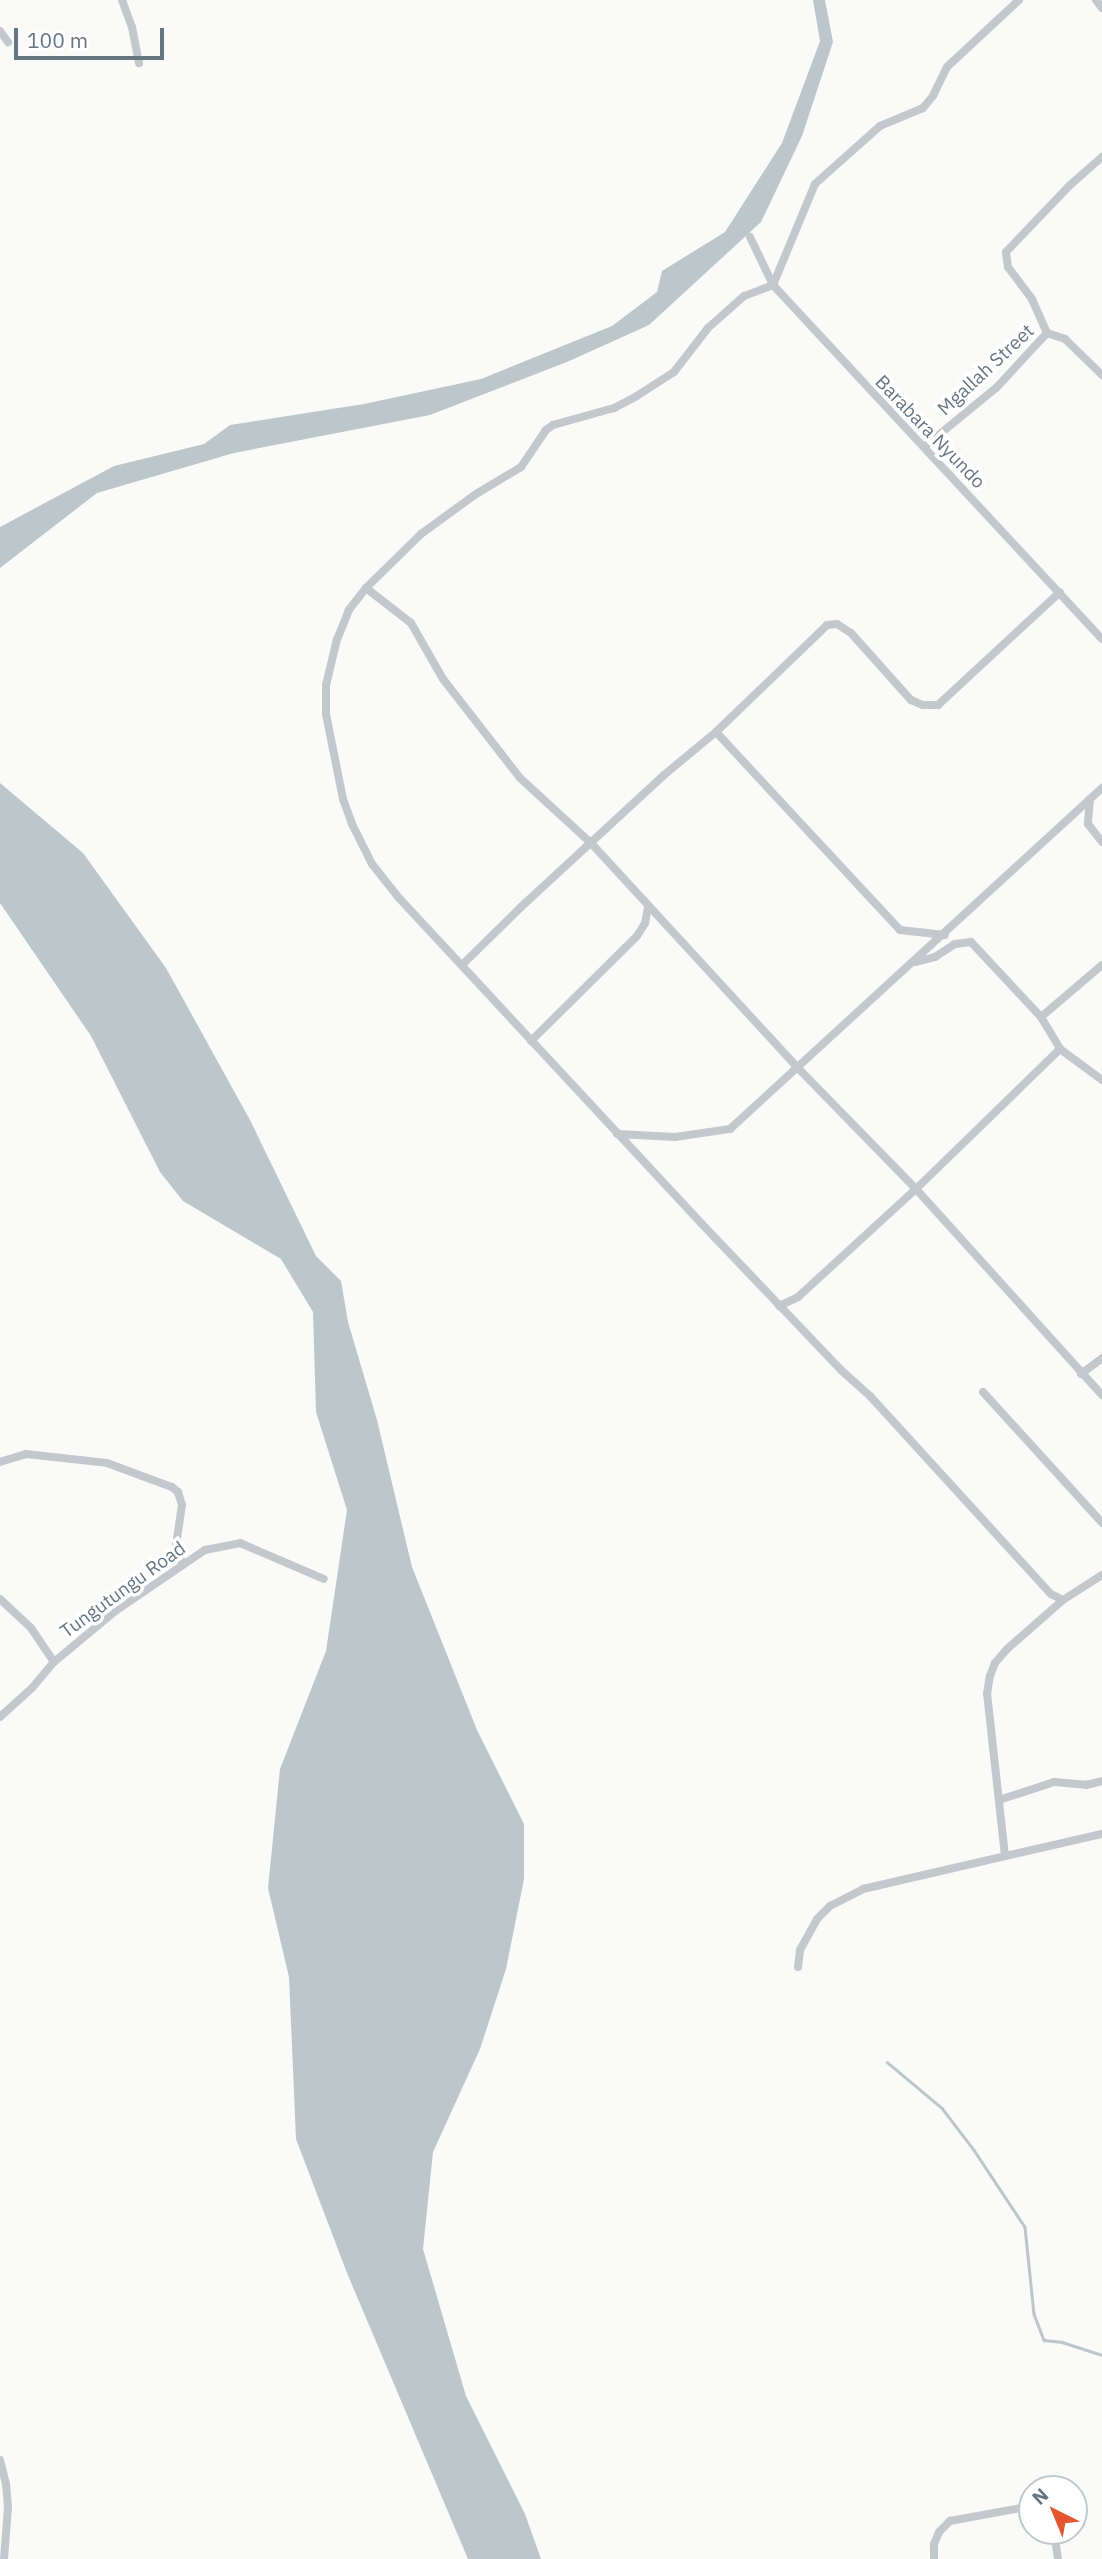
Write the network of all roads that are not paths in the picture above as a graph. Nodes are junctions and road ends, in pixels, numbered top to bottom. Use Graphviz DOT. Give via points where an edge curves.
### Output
graph roads {
  1 [pos="122,0"];
  2 [pos="1019,0"];
  3 [pos="1096,0"];
  4 [pos="1102,8"];
  5 [pos="0,31"];
  6 [pos="8,42"];
  7 [pos="139,63"];
  8 [pos="1102,157"];
  9 [pos="750,237"];
  10 [pos="774,285"];
  11 [pos="1047,333"];
  12 [pos="1102,375"];
  13 [pos="924,447"];
  14 [pos="366,589"];
  15 [pos="1060,592"];
  16 [pos="1102,639"];
  17 [pos="716,732"];
  18 [pos="1102,788"];
  19 [pos="1090,799"];
  20 [pos="1102,842"];
  21 [pos="591,843"];
  22 [pos="648,908"];
  23 [pos="945,935"];
  24 [pos="915,962"];
  25 [pos="463,965"];
  26 [pos="1102,965"];
  27 [pos="1041,1017"];
  28 [pos="531,1041"];
  29 [pos="1060,1049"];
  30 [pos="796,1066"];
  31 [pos="1102,1080"];
  32 [pos="617,1134"];
  33 [pos="916,1189"];
  34 [pos="779,1306"];
  35 [pos="1102,1358"];
  36 [pos="1082,1374"];
  37 [pos="983,1392"];
  38 [pos="1102,1395"];
  39 [pos="0,1462"];
  40 [pos="1102,1523"];
  41 [pos="182,1564"];
  42 [pos="1102,1575"];
  43 [pos="324,1579"];
  44 [pos="0,1600"];
  45 [pos="1063,1600"];
  46 [pos="54,1662"];
  47 [pos="0,1717"];
  48 [pos="1102,1781"];
  49 [pos="999,1800"];
  50 [pos="1102,1834"];
  51 [pos="1005,1856"];
  52 [pos="798,1967"];
  53 [pos="0,2460"];
  54 [pos="1018,2509"];
  55 [pos="4,2559"];
  56 [pos="934,2559"];
  1 -- 7 [label="street"];
  2 -- 10 [label="street" via="947,67 923,108 880,126 815,184"];
  3 -- 4 [label="street"];
  5 -- 6 [label="street"];
  8 -- 11 [label="street" via="1006,252 1008,267 1032,299"];
  9 -- 10 [label="street, Barabara Nyundo"];
  10 -- 13 [label="street, Barabara Nyundo"];
  10 -- 14 [label="street" via="744,296 708,328 674,372 635,397 546,430 521,467 421,534"];
  11 -- 12 [label="street, Mgallah Street" via="1065,339"];
  11 -- 13 [label="street, Mgallah Street" via="997,387"];
  13 -- 15 [label="street, Barabara Nyundo"];
  14 -- 21 [label="street" via="411,623 443,679 520,778"];
  14 -- 25 [label="street" via="349,610 326,684 326,714 343,799 372,864"];
  15 -- 16 [label="street, Barabara Nyundo"];
  15 -- 17 [label="street" via="938,705 911,700 851,634 833,623"];
  17 -- 21 [label="street"];
  17 -- 23 [label="street" via="900,930"];
  18 -- 19 [label="street"];
  19 -- 20 [label="street" via="1087,824"];
  19 -- 23 [label="street"];
  21 -- 22 [label="street"];
  21 -- 25 [label="street"];
  22 -- 28 [label="street" via="637,936"];
  22 -- 30 [label="street"];
  23 -- 24 [label="street"];
  24 -- 27 [label="street" via="971,942"];
  24 -- 30 [label="street"];
  25 -- 28 [label="street"];
  26 -- 27 [label="street"];
  27 -- 29 [label="street"];
  28 -- 32 [label="street"];
  29 -- 31 [label="street"];
  29 -- 33 [label="street"];
  30 -- 32 [label="street" via="730,1129 675,1136"];
  30 -- 33 [label="street"];
  32 -- 34 [label="street"];
  33 -- 34 [label="street" via="798,1297"];
  33 -- 36 [label="street"];
  34 -- 45 [label="street" via="870,1396 1027,1570"];
  35 -- 36 [label="street"];
  36 -- 38 [label="street"];
  37 -- 40 [label="street"];
  39 -- 41 [label="street" via="26,1454 107,1463 172,1487 182,1505 176,1545"];
  41 -- 43 [label="street, Tungutungu Road" via="205,1550 240,1543"];
  41 -- 46 [label="street, Tungutungu Road"];
  42 -- 45 [label="street"];
  44 -- 46 [label="street" via="31,1628"];
  45 -- 49 [label="street" via="1007,1649 989,1676 987,1695"];
  46 -- 47 [label="street, Tungutungu Road"];
  48 -- 49 [label="street" via="1086,1785 1054,1782"];
  49 -- 51 [label="street"];
  50 -- 51 [label="street"];
  51 -- 52 [label="street" via="883,1882 830,1906 800,1950"];
  53 -- 55 [label="street" via="8,2507"];
  54 -- 56 [label="street" via="950,2521 933,2544"];
}
